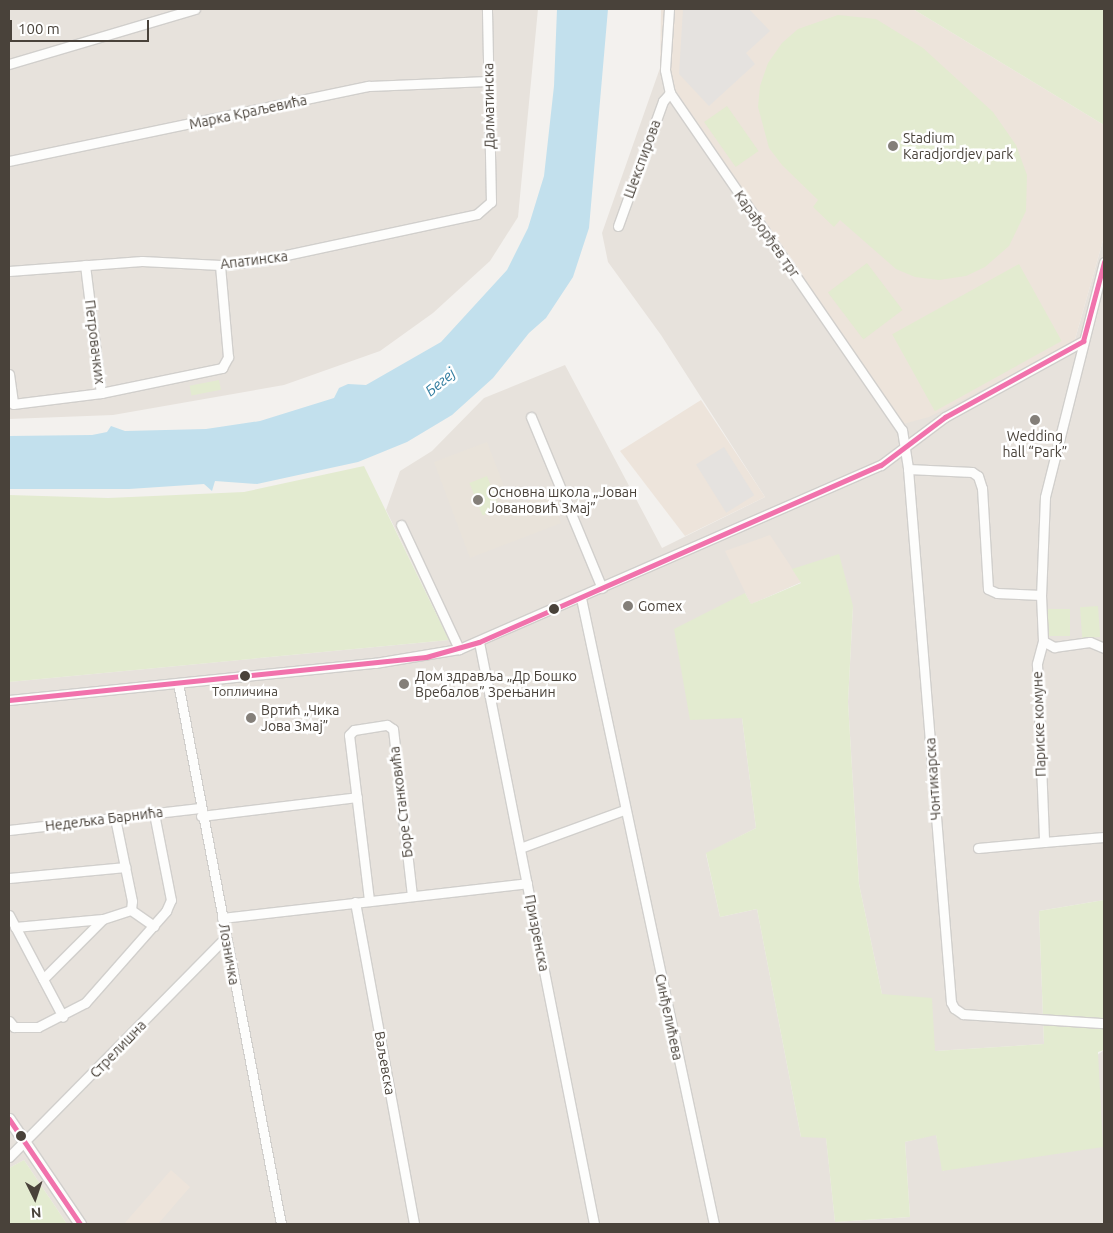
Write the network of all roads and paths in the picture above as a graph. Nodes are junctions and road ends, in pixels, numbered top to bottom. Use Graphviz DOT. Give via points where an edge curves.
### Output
graph roads {
  1 [pos="195,9"];
  2 [pos="487,9"];
  3 [pos="669,9"];
  4 [pos="9,64"];
  5 [pos="489,81"];
  6 [pos="670,93"];
  7 [pos="9,161"];
  8 [pos="491,202"];
  9 [pos="618,226"];
  10 [pos="1104,262"];
  11 [pos="85,265"];
  12 [pos="220,265"];
  13 [pos="9,271"];
  14 [pos="1095,299"];
  15 [pos="1104,303"];
  16 [pos="1083,341"];
  17 [pos="9,374"];
  18 [pos="101,393"];
  19 [pos="531,417"];
  20 [pos="904,449"];
  21 [pos="908,469"];
  22 [pos="401,525"];
  23 [pos="602,588"];
  24 [pos="1041,595"];
  25 [pos="581,598"];
  26 [pos="1043,641"];
  27 [pos="479,642"];
  28 [pos="1104,648"];
  29 [pos="460,649"];
  30 [pos="178,683"];
  31 [pos="9,700"];
  32 [pos="357,797"];
  33 [pos="624,810"];
  34 [pos="201,812"];
  35 [pos="154,813"];
  36 [pos="115,818"];
  37 [pos="9,830"];
  38 [pos="1104,837"];
  39 [pos="1044,842"];
  40 [pos="520,848"];
  41 [pos="978,848"];
  42 [pos="125,868"];
  43 [pos="9,878"];
  44 [pos="527,883"];
  45 [pos="412,895"];
  46 [pos="369,900"];
  47 [pos="355,902"];
  48 [pos="131,910"];
  49 [pos="9,915"];
  50 [pos="222,918"];
  51 [pos="103,919"];
  52 [pos="154,926"];
  53 [pos="15,927"];
  54 [pos="226,938"];
  55 [pos="43,979"];
  56 [pos="63,1017"];
  57 [pos="9,1021"];
  58 [pos="1104,1023"];
  59 [pos="9,1119"];
  60 [pos="25,1143"];
  61 [pos="9,1157"];
  62 [pos="80,1224"];
  63 [pos="281,1224"];
  64 [pos="414,1224"];
  65 [pos="594,1224"];
  66 [pos="714,1224"];
  1 -- 4 [label="street"];
  2 -- 5 [label="street, Далматинска"];
  3 -- 6 [label="street, Карађорђев трг" via="665,70"];
  5 -- 7 [label="street, Марка Краљевића" via="368,86"];
  5 -- 8 [label="street, Далматинска"];
  6 -- 9 [label="street, Шекспирова" via="663,101"];
  6 -- 20 [label="street, Карађорђев трг" via="894,416 902,430"];
  8 -- 12 [label="street, Апатинска" via="477,214 276,258"];
  10 -- 14 [label="street"];
  11 -- 12 [label="street, Апатинска" via="150,261"];
  11 -- 13 [label="street, Апатинска"];
  11 -- 18 [label="street, Петровачких"];
  12 -- 18 [label="street, Петровачких" via="228,360 224,366 215,371"];
  14 -- 15 [label="street"];
  14 -- 16 [label="street"];
  16 -- 20 [label="street" via="945,417"];
  16 -- 24 [label="street" via="1045,497"];
  17 -- 18 [label="street" via="13,404"];
  19 -- 23 [label="street"];
  20 -- 21 [label="street, Карађорђев трг"];
  20 -- 23 [label="street" via="881,465"];
  21 -- 24 [label="street" via="972,472 978,476 982,488 988,589"];
  21 -- 58 [label="street, Чонтикарска" via="950,1002 963,1014"];
  22 -- 29 [label="street"];
  23 -- 25 [label="street"];
  24 -- 26 [label="street"];
  25 -- 27 [label="street"];
  25 -- 33 [label="street, Синђелићева"];
  26 -- 28 [label="street" via="1054,647 1090,642"];
  26 -- 39 [label="street, Париске комуне" via="1037,664 1037,702"];
  27 -- 29 [label="street"];
  27 -- 40 [label="street, Призренска"];
  29 -- 30 [label="street" via="392,661"];
  30 -- 31 [label="street"];
  30 -- 34 [label="street, Лозничка"];
  32 -- 34 [label="street"];
  32 -- 45 [label="street, Боре Станковића" via="349,735 354,730 387,725 393,729"];
  32 -- 46 [label="street, Боре Станковића"];
  33 -- 40 [label="street"];
  33 -- 66 [label="street, Синђелићева"];
  34 -- 35 [label="street, Недељка Барнића"];
  34 -- 50 [label="street, Лозничка"];
  35 -- 36 [label="street, Недељка Барнића"];
  35 -- 52 [label="street" via="171,900"];
  36 -- 37 [label="street, Недељка Барнића"];
  36 -- 42 [label="street"];
  38 -- 39 [label="street"];
  39 -- 41 [label="street"];
  40 -- 44 [label="street, Призренска"];
  42 -- 43 [label="street"];
  42 -- 48 [label="street"];
  44 -- 45 [label="street"];
  44 -- 65 [label="street, Призренска"];
  45 -- 46 [label="street"];
  46 -- 47 [label="street"];
  47 -- 50 [label="street"];
  47 -- 64 [label="street, Ваљевска"];
  48 -- 51 [label="street"];
  48 -- 52 [label="street"];
  49 -- 53 [label="street"];
  50 -- 54 [label="street, Лозничка"];
  51 -- 53 [label="street"];
  51 -- 55 [label="street"];
  52 -- 56 [label="street" via="85,1003"];
  53 -- 55 [label="street"];
  54 -- 60 [label="street, Стрелишна"];
  54 -- 63 [label="street, Лозничка"];
  55 -- 56 [label="street"];
  56 -- 57 [label="street" via="31,1028 14,1027"];
  59 -- 60 [label="street"];
  60 -- 61 [label="street, Стрелишна"];
  60 -- 62 [label="street"];
}
